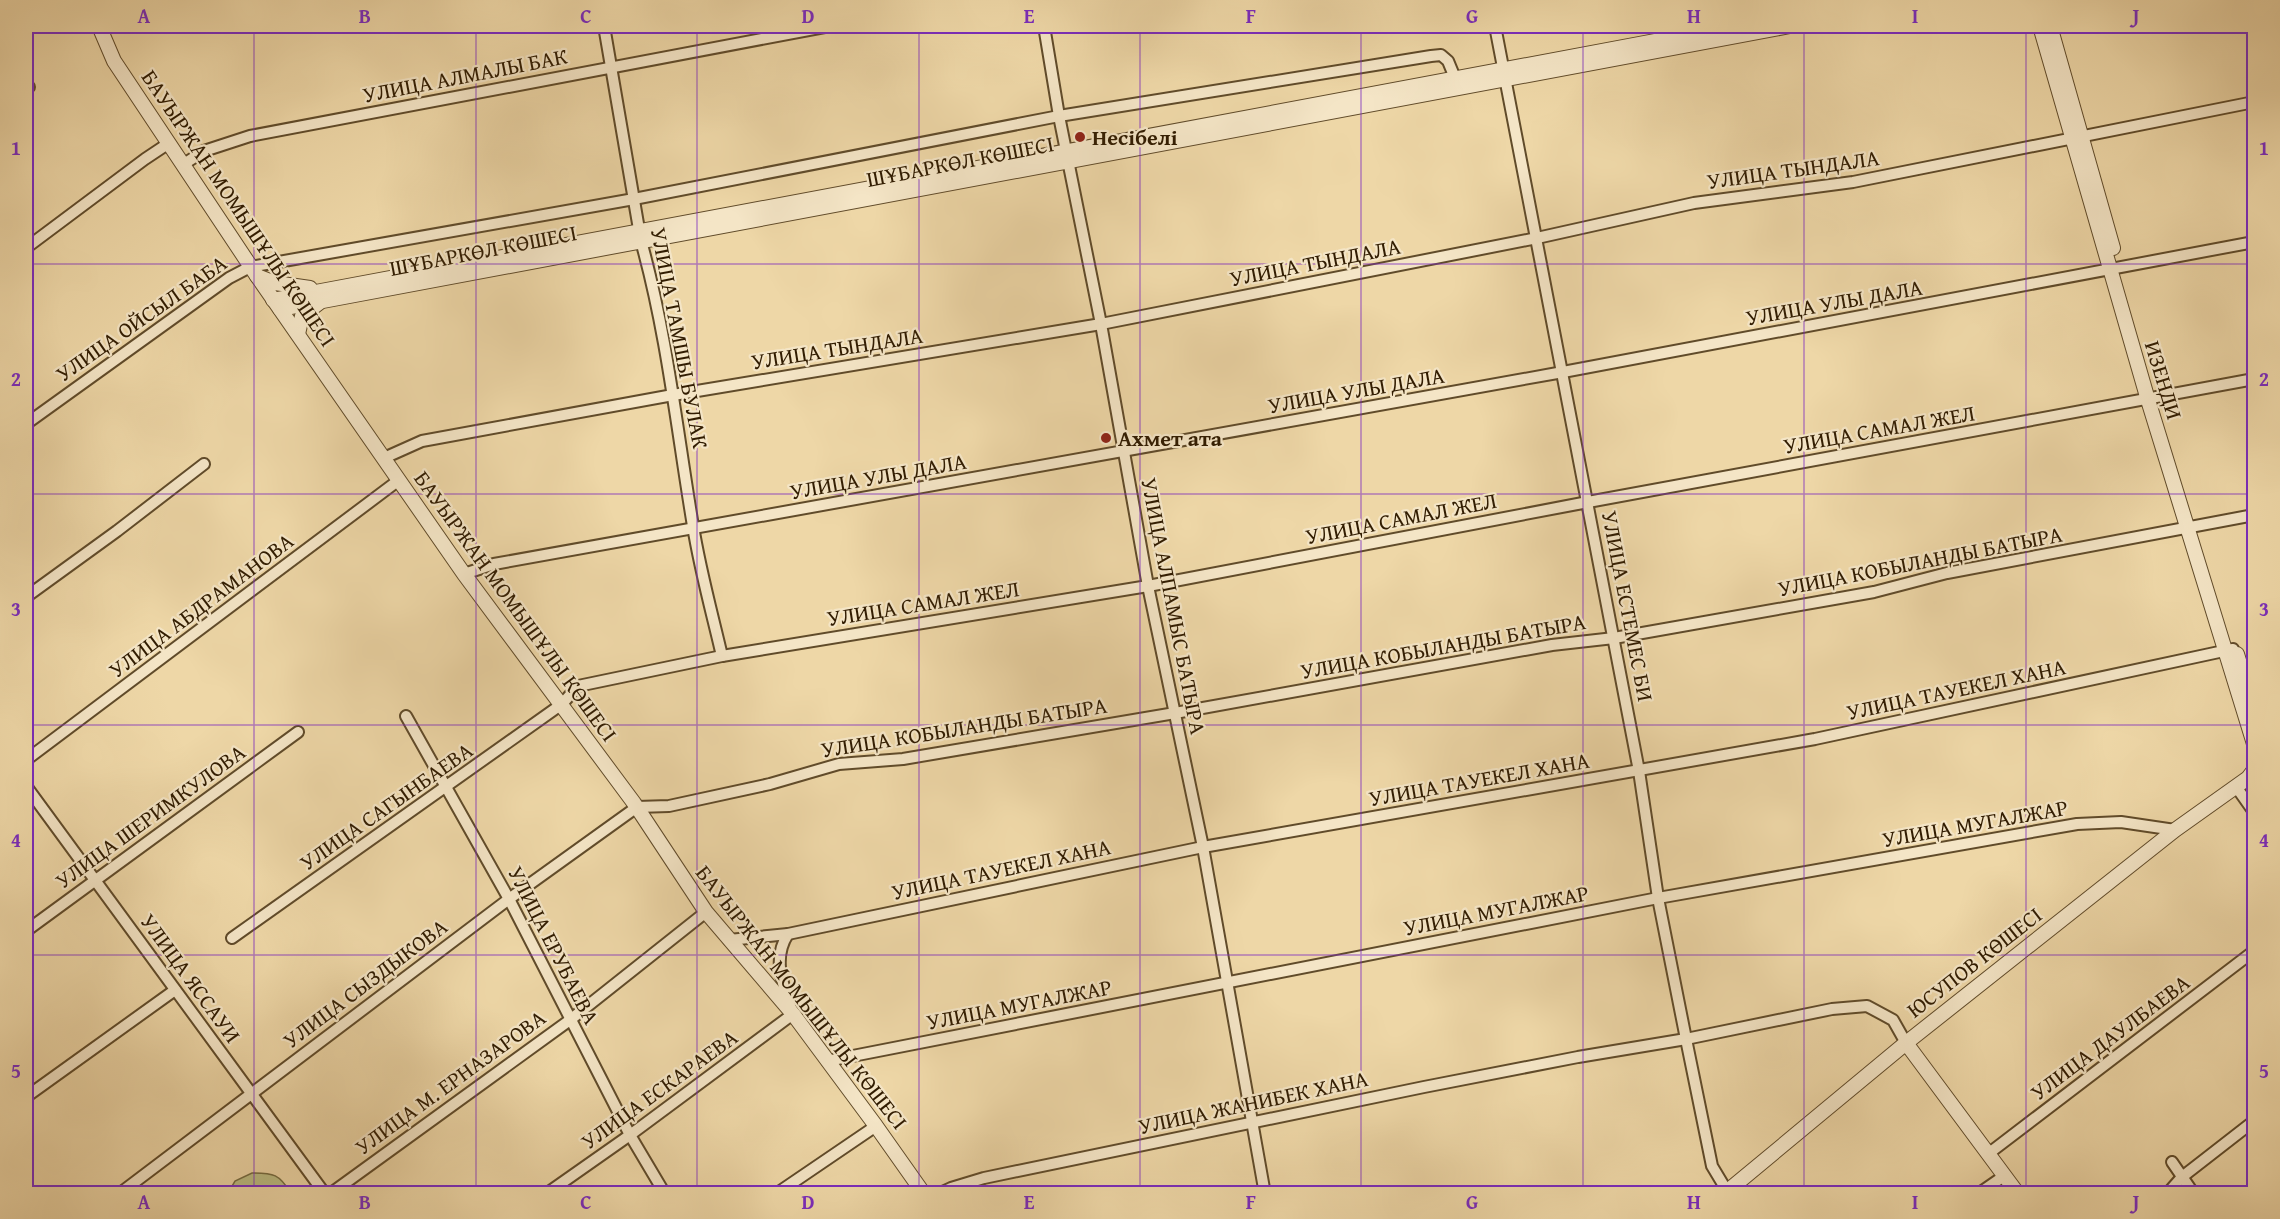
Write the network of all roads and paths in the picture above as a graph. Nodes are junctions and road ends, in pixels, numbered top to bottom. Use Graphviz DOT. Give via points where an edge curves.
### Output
graph roads {
  1 [pos="99,26"];
  2 [pos="604,26"];
  3 [pos="830,26"];
  4 [pos="1044,26"];
  5 [pos="1495,26"];
  6 [pos="1735,26"];
  7 [pos="1790,26"];
  8 [pos="2032,26"];
  9 [pos="2040,26"];
  10 [pos="2052,26"];
  11 [pos="2053,52"];
  12 [pos="610,67"];
  13 [pos="1504,74"];
  14 [pos="1455,78"];
  15 [pos="2254,102"];
  16 [pos="1059,116"];
  17 [pos="2077,137"];
  18 [pos="169,143"];
  19 [pos="1067,156"];
  20 [pos="184,164"];
  21 [pos="634,199"];
  22 [pos="640,236"];
  23 [pos="1538,238"];
  24 [pos="2254,242"];
  25 [pos="26,248"];
  26 [pos="2114,270"];
  27 [pos="253,272"];
  28 [pos="326,295"];
  29 [pos="276,304"];
  30 [pos="1101,324"];
  31 [pos="298,334"];
  32 [pos="1563,372"];
  33 [pos="2254,379"];
  34 [pos="673,395"];
  35 [pos="2152,399"];
  36 [pos="26,424"];
  37 [pos="1124,452"];
  38 [pos="384,458"];
  39 [pos="204,464"];
  40 [pos="399,480"];
  41 [pos="1588,501"];
  42 [pos="2254,515"];
  43 [pos="2192,527"];
  44 [pos="693,528"];
  45 [pos="465,574"];
  46 [pos="1148,586"];
  47 [pos="26,597"];
  48 [pos="1614,638"];
  49 [pos="2231,650"];
  50 [pos="722,656"];
  51 [pos="562,704"];
  52 [pos="2254,709"];
  53 [pos="1175,713"];
  54 [pos="406,716"];
  55 [pos="298,732"];
  56 [pos="2254,744"];
  57 [pos="26,760"];
  58 [pos="1640,771"];
  59 [pos="2252,775"];
  60 [pos="26,786"];
  61 [pos="446,787"];
  62 [pos="2236,788"];
  63 [pos="637,807"];
  64 [pos="2254,812"];
  65 [pos="2175,830"];
  66 [pos="1203,847"];
  67 [pos="96,881"];
  68 [pos="1658,898"];
  69 [pos="509,899"];
  70 [pos="706,912"];
  71 [pos="26,931"];
  72 [pos="788,934"];
  73 [pos="232,938"];
  74 [pos="729,940"];
  75 [pos="2254,951"];
  76 [pos="1229,984"];
  77 [pos="175,990"];
  78 [pos="793,1014"];
  79 [pos="570,1020"];
  80 [pos="1686,1039"];
  81 [pos="1906,1043"];
  82 [pos="827,1060"];
  83 [pos="251,1093"];
  84 [pos="26,1096"];
  85 [pos="2254,1120"];
  86 [pos="1252,1121"];
  87 [pos="876,1126"];
  88 [pos="630,1136"];
  89 [pos="1988,1154"];
  90 [pos="2172,1162"];
  91 [pos="2004,1176"];
  92 [pos="2182,1177"];
  93 [pos="1726,1192"];
  94 [pos="118,1194"];
  95 [pos="325,1194"];
  96 [pos="330,1194"];
  97 [pos="546,1194"];
  98 [pos="665,1194"];
  99 [pos="776,1194"];
  100 [pos="924,1194"];
  101 [pos="938,1194"];
  102 [pos="1265,1194"];
  103 [pos="1978,1194"];
  104 [pos="2018,1194"];
  105 [pos="2167,1194"];
  106 [pos="2194,1194"];
  1 -- 18 [label="street, БАУЫРЖАН МОМЫШҰЛЫ КӨШЕСІ" via="114,62"];
  2 -- 12 [label="street, УЛИЦА ТАМШЫ БУЛАК"];
  3 -- 12 [label="street, УЛИЦА АЛМАЛЫ БАК"];
  4 -- 16 [label="street, УЛИЦА АЛПАМЫС БАТЫРА"];
  5 -- 13 [label="street, УЛИЦА ЕСТЕМЕС БИ"];
  6 -- 13 [label="street, ШҰБАРКӨЛ КӨШЕСІ"];
  7 -- 13 [label="street, ШҰБАРКӨЛ КӨШЕСІ"];
  8 -- 11 [label="street"];
  9 -- 11 [label="street, ИЗЕНДИ"];
  10 -- 11 [label="street"];
  11 -- 17 [label="street, ИЗЕНДИ"];
  12 -- 20 [label="street, УЛИЦА АЛМАЛЫ БАК" via="250,136 204,151"];
  12 -- 21 [label="street, УЛИЦА ТАМШЫ БУЛАК"];
  13 -- 14 [label="street, ШҰБАРКӨЛ КӨШЕСІ"];
  13 -- 19 [label="street, ШҰБАРКӨЛ КӨШЕСІ"];
  13 -- 23 [label="street, УЛИЦА ЕСТЕМЕС БИ"];
  14 -- 16 [label="street, ШҰБАРКӨЛ КӨШЕСІ" via="1441,55"];
  14 -- 19 [label="street, ШҰБАРКӨЛ КӨШЕСІ"];
  15 -- 17 [label="street, УЛИЦА ТЫНДАЛА"];
  16 -- 19 [label="street, УЛИЦА АЛПАМЫС БАТЫРА"];
  16 -- 21 [label="street, ШҰБАРКӨЛ КӨШЕСІ"];
  17 -- 23 [label="street, УЛИЦА ТЫНДАЛА" via="1853,182 1694,203"];
  17 -- 26 [label="street, ИЗЕНДИ"];
  18 -- 20 [label="street, БАУЫРЖАН МОМЫШҰЛЫ КӨШЕСІ"];
  18 -- 25 [label="street"];
  19 -- 22 [label="street, ШҰБАРКӨЛ КӨШЕСІ"];
  19 -- 30 [label="street, УЛИЦА АЛПАМЫС БАТЫРА"];
  20 -- 27 [label="street, БАУЫРЖАН МОМЫШҰЛЫ КӨШЕСІ"];
  21 -- 22 [label="street, УЛИЦА ТАМШЫ БУЛАК"];
  21 -- 27 [label="street, ШҰБАРКӨЛ КӨШЕСІ"];
  22 -- 28 [label="street, ШҰБАРКӨЛ КӨШЕСІ"];
  22 -- 34 [label="street, УЛИЦА ТАМШЫ БУЛАК"];
  23 -- 30 [label="street, УЛИЦА ТЫНДАЛА"];
  23 -- 32 [label="street, УЛИЦА ЕСТЕМЕС БИ"];
  24 -- 26 [label="street, УЛИЦА УЛЫ ДАЛА"];
  26 -- 32 [label="street, УЛИЦА УЛЫ ДАЛА"];
  26 -- 35 [label="street, ИЗЕНДИ"];
  27 -- 28 [label="street"];
  27 -- 29 [label="street, БАУЫРЖАН МОМЫШҰЛЫ КӨШЕСІ"];
  27 -- 36 [label="street, УЛИЦА ОЙСЫЛ БАБА" via="221,283"];
  28 -- 29 [label="street, ШҰБАРКӨЛ КӨШЕСІ"];
  28 -- 31 [label="street" via="302,316"];
  29 -- 31 [label="street, БАУЫРЖАН МОМЫШҰЛЫ КӨШЕСІ"];
  30 -- 34 [label="street, УЛИЦА ТЫНДАЛА"];
  30 -- 37 [label="street, УЛИЦА АЛПАМЫС БАТЫРА"];
  31 -- 38 [label="street, БАУЫРЖАН МОМЫШҰЛЫ КӨШЕСІ"];
  32 -- 37 [label="street, УЛИЦА УЛЫ ДАЛА"];
  32 -- 41 [label="street, УЛИЦА ЕСТЕМЕС БИ"];
  33 -- 35 [label="street, УЛИЦА САМАЛ ЖЕЛ"];
  34 -- 38 [label="street, УЛИЦА ТЫНДАЛА" via="422,441"];
  34 -- 44 [label="street, УЛИЦА ТАМШЫ БУЛАК"];
  35 -- 41 [label="street, УЛИЦА САМАЛ ЖЕЛ"];
  35 -- 43 [label="street, ИЗЕНДИ"];
  37 -- 44 [label="street, УЛИЦА УЛЫ ДАЛА"];
  37 -- 46 [label="street, УЛИЦА АЛПАМЫС БАТЫРА"];
  38 -- 40 [label="street, БАУЫРЖАН МОМЫШҰЛЫ КӨШЕСІ"];
  39 -- 47 [label="street"];
  40 -- 45 [label="street, БАУЫРЖАН МОМЫШҰЛЫ КӨШЕСІ"];
  40 -- 57 [label="street, УЛИЦА АБДРАМАНОВА"];
  41 -- 46 [label="street, УЛИЦА САМАЛ ЖЕЛ"];
  41 -- 48 [label="street, УЛИЦА ЕСТЕМЕС БИ"];
  42 -- 43 [label="street, УЛИЦА КОБЫЛАНДЫ БАТЫРА"];
  43 -- 48 [label="street, УЛИЦА КОБЫЛАНДЫ БАТЫРА" via="1947,573 1874,592"];
  43 -- 49 [label="street, ИЗЕНДИ"];
  44 -- 45 [label="street, УЛИЦА УЛЫ ДАЛА" via="494,564"];
  44 -- 50 [label="street, УЛИЦА ТАМШЫ БУЛАК"];
  45 -- 51 [label="street, БАУЫРЖАН МОМЫШҰЛЫ КӨШЕСІ"];
  46 -- 50 [label="street, УЛИЦА САМАЛ ЖЕЛ"];
  46 -- 53 [label="street, УЛИЦА АЛПАМЫС БАТЫРА"];
  48 -- 53 [label="street, УЛИЦА КОБЫЛАНДЫ БАТЫРА" via="1552,645"];
  48 -- 58 [label="street, УЛИЦА ЕСТЕМЕС БИ"];
  49 -- 52 [label="street, ИЗЕНДИ"];
  49 -- 56 [label="street, ИЗЕНДИ"];
  49 -- 58 [label="street, УЛИЦА ТАУЕКЕЛ ХАНА" via="1815,739"];
  50 -- 51 [label="street, УЛИЦА САМАЛ ЖЕЛ" via="578,686"];
  51 -- 61 [label="street, УЛИЦА САГЫНБАЕВА"];
  51 -- 63 [label="street, БАУЫРЖАН МОМЫШҰЛЫ КӨШЕСІ"];
  53 -- 63 [label="street, УЛИЦА КОБЫЛАНДЫ БАТЫРА" via="903,759 839,764 669,806"];
  53 -- 66 [label="street, УЛИЦА АЛПАМЫС БАТЫРА"];
  54 -- 61 [label="street, УЛИЦА ЕРУБАЕВА"];
  55 -- 67 [label="street, УЛИЦА ШЕРИМКУЛОВА"];
  58 -- 66 [label="street, УЛИЦА ТАУЕКЕЛ ХАНА"];
  58 -- 68 [label="street, УЛИЦА ЕСТЕМЕС БИ"];
  59 -- 62 [label="street, ЮСУПОВ КӨШЕСІ"];
  60 -- 67 [label="street, УЛИЦА ЯССАУИ"];
  61 -- 69 [label="street, УЛИЦА ЕРУБАЕВА"];
  61 -- 73 [label="street, УЛИЦА САГЫНБАЕВА"];
  62 -- 64 [label="street"];
  62 -- 65 [label="street, ЮСУПОВ КӨШЕСІ"];
  63 -- 69 [label="street, УЛИЦА СЫЗДЫКОВА"];
  63 -- 70 [label="street, БАУЫРЖАН МОМЫШҰЛЫ КӨШЕСІ"];
  65 -- 68 [label="street, УЛИЦА МУГАЛЖАР" via="2121,822 2077,824"];
  65 -- 81 [label="street, ЮСУПОВ КӨШЕСІ"];
  66 -- 72 [label="street, УЛИЦА ТАУЕКЕЛ ХАНА"];
  66 -- 76 [label="street, УЛИЦА АЛПАМЫС БАТЫРА"];
  67 -- 71 [label="street, УЛИЦА ШЕРИМКУЛОВА"];
  67 -- 77 [label="street, УЛИЦА ЯССАУИ"];
  68 -- 76 [label="street, УЛИЦА МУГАЛЖАР"];
  68 -- 80 [label="street, УЛИЦА ЕСТЕМЕС БИ"];
  69 -- 79 [label="street, УЛИЦА ЕРУБАЕВА"];
  69 -- 83 [label="street, УЛИЦА СЫЗДЫКОВА"];
  70 -- 74 [label="street, БАУЫРЖАН МОМЫШҰЛЫ КӨШЕСІ"];
  70 -- 79 [label="street, УЛИЦА М. ЕРНАЗАРОВА"];
  72 -- 74 [label="street, УЛИЦА ТАУЕКЕЛ ХАНА"];
  72 -- 78 [label="street" via="781,945 779,963"];
  74 -- 78 [label="street, БАУЫРЖАН МОМЫШҰЛЫ КӨШЕСІ"];
  75 -- 89 [label="street, УЛИЦА ДАУЛБАЕВА"];
  76 -- 82 [label="street, УЛИЦА МУГАЛЖАР"];
  76 -- 86 [label="street, УЛИЦА АЛПАМЫС БАТЫРА"];
  77 -- 83 [label="street, УЛИЦА ЯССАУИ"];
  77 -- 84 [label="street"];
  78 -- 82 [label="street, БАУЫРЖАН МОМЫШҰЛЫ КӨШЕСІ"];
  78 -- 88 [label="street, УЛИЦА ЕСКАРАЕВА"];
  79 -- 88 [label="street, УЛИЦА ЕРУБАЕВА"];
  79 -- 96 [label="street, УЛИЦА М. ЕРНАЗАРОВА"];
  80 -- 81 [label="street, УЛИЦА ЖАНИБЕК ХАНА" via="1832,1008 1868,1006 1893,1020"];
  80 -- 86 [label="street, УЛИЦА ЖАНИБЕК ХАНА"];
  80 -- 93 [label="street, УЛИЦА ЕСТЕМЕС БИ" via="1712,1166"];
  81 -- 89 [label="street"];
  81 -- 93 [label="street, ЮСУПОВ КӨШЕСІ"];
  82 -- 87 [label="street, БАУЫРЖАН МОМЫШҰЛЫ КӨШЕСІ"];
  83 -- 94 [label="street, УЛИЦА СЫЗДЫКОВА"];
  83 -- 95 [label="street, УЛИЦА ЯССАУИ"];
  85 -- 92 [label="street"];
  86 -- 101 [label="street, УЛИЦА ЖАНИБЕК ХАНА" via="984,1178"];
  86 -- 102 [label="street, УЛИЦА АЛПАМЫС БАТЫРА"];
  87 -- 99 [label="street"];
  87 -- 100 [label="street, БАУЫРЖАН МОМЫШҰЛЫ КӨШЕСІ"];
  88 -- 97 [label="street, УЛИЦА ЕСКАРАЕВА"];
  88 -- 98 [label="street, УЛИЦА ЕРУБАЕВА"];
  89 -- 91 [label="street"];
  90 -- 92 [label="street"];
  91 -- 103 [label="street"];
  91 -- 104 [label="street"];
  92 -- 105 [label="street"];
  92 -- 106 [label="street"];
}
